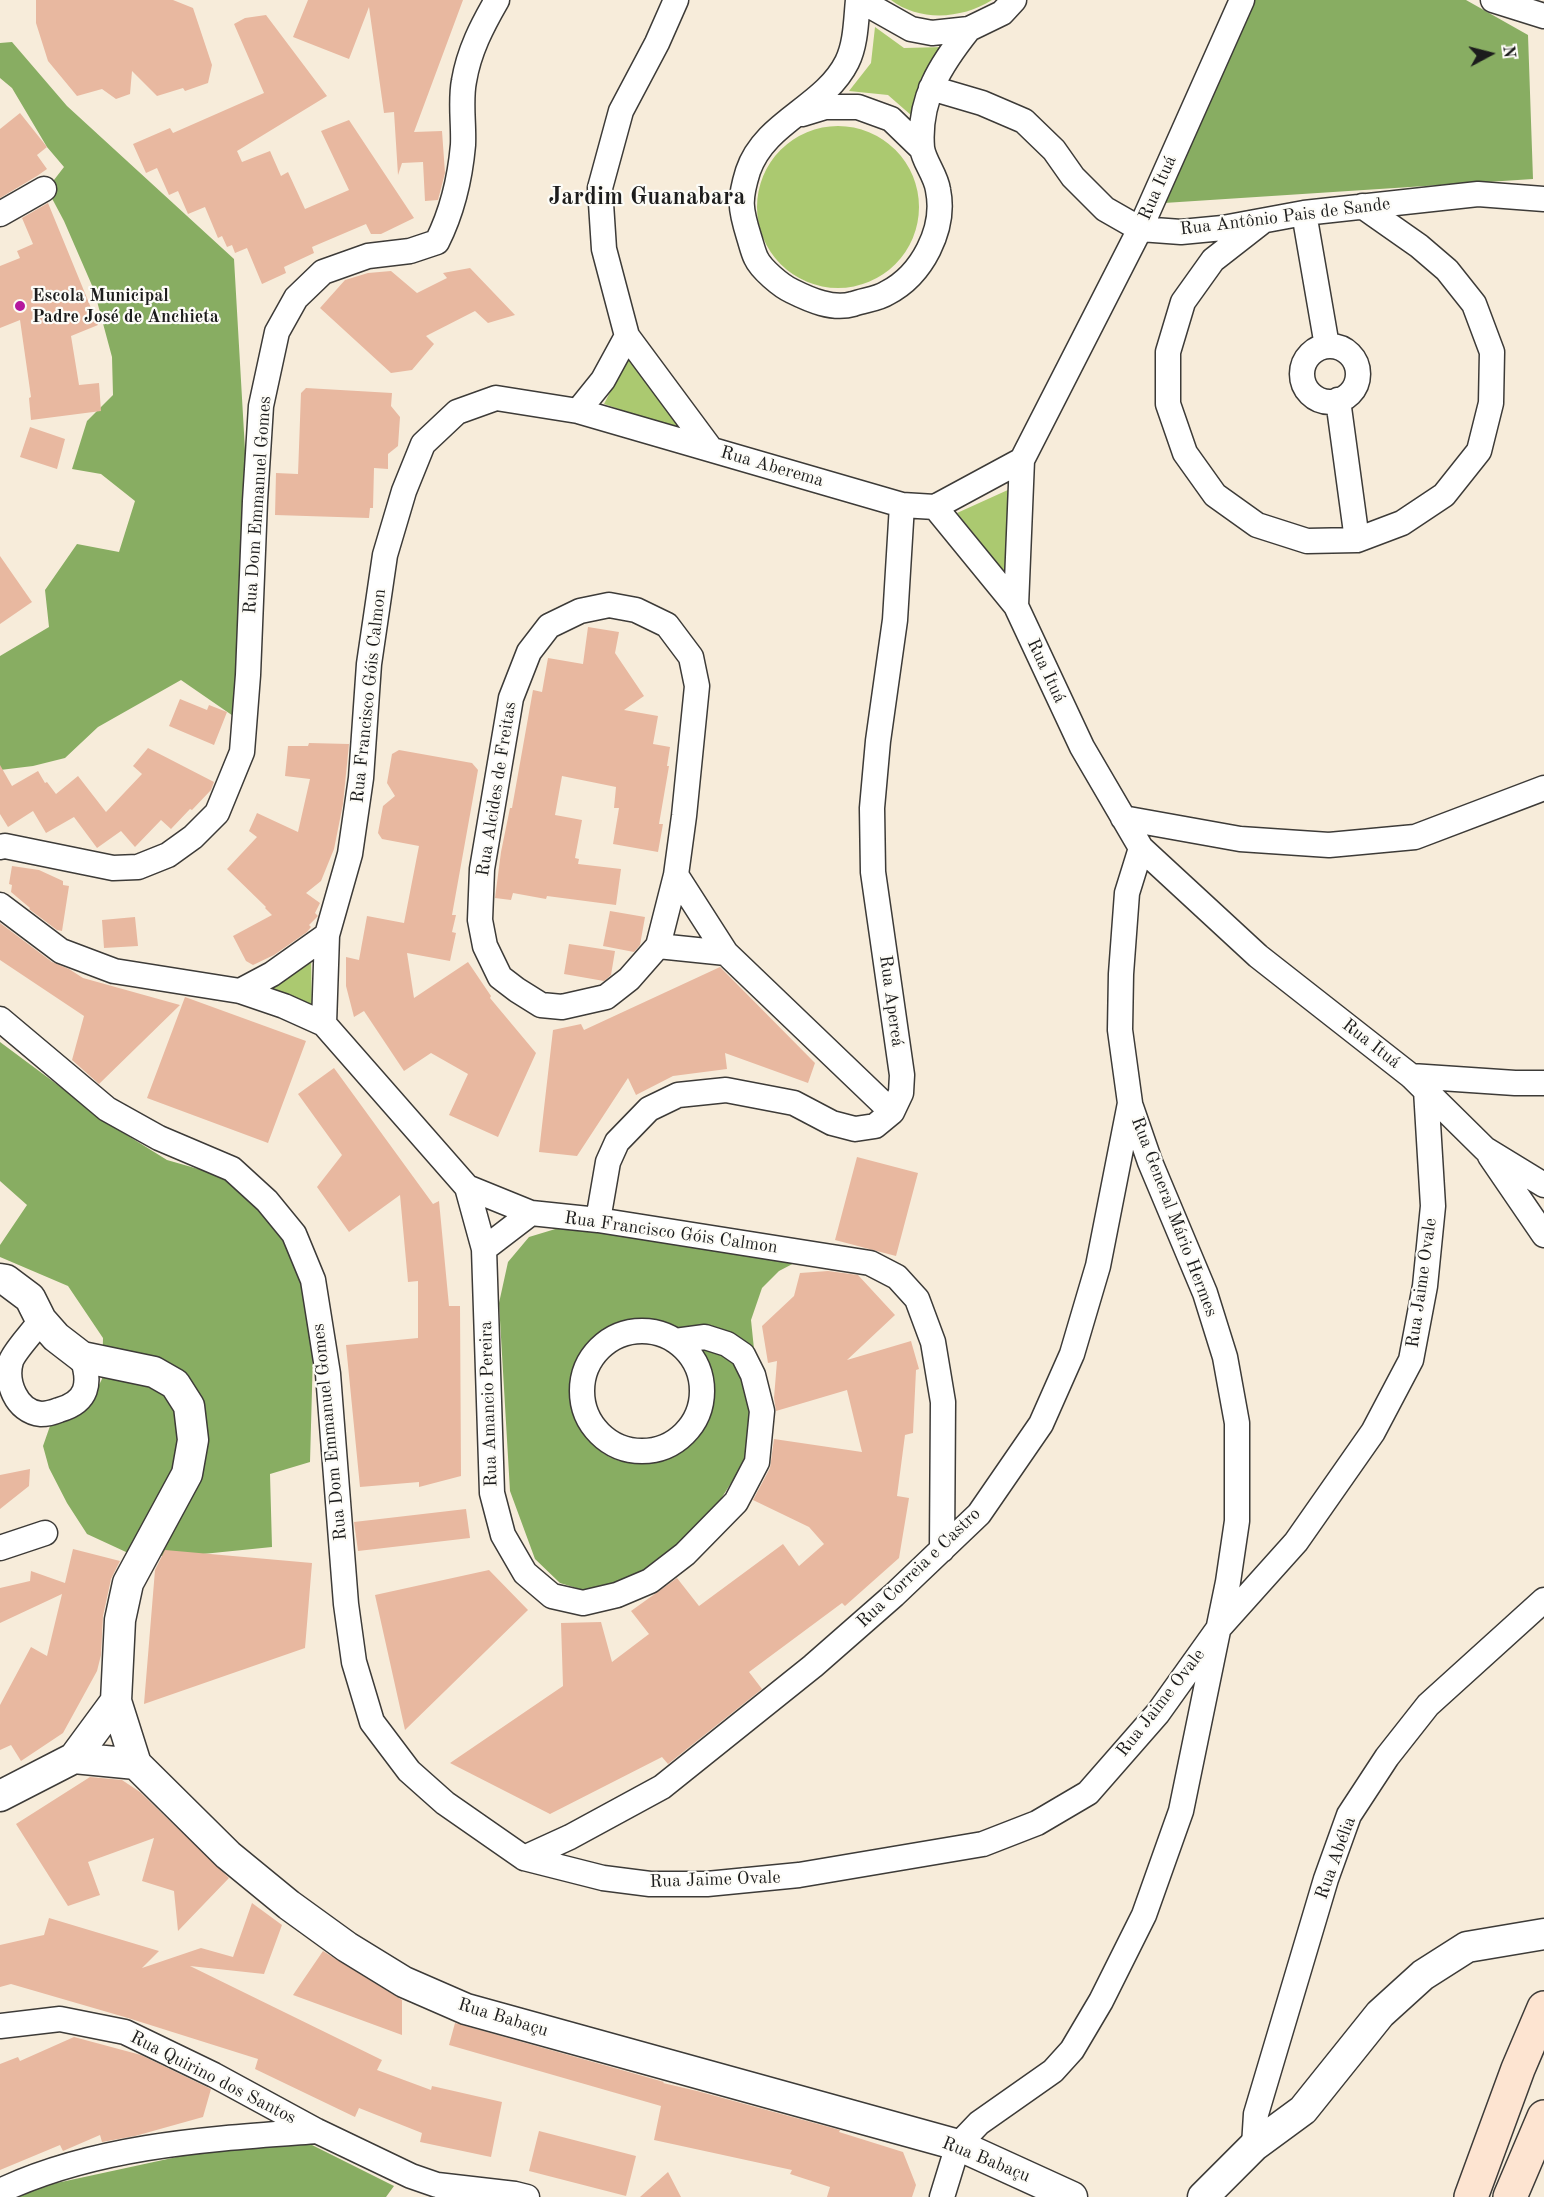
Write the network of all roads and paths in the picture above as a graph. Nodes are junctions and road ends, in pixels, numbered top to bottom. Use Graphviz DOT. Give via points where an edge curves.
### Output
graph roads {
  1 [pos="497,0"];
  2 [pos="676,0"];
  3 [pos="858,0"];
  4 [pos="866,0"];
  5 [pos="1014,0"];
  6 [pos="1242,0"];
  7 [pos="1493,0"];
  8 [pos="1544,16"];
  9 [pos="969,29"];
  10 [pos="931,88"];
  11 [pos="795,116"];
  12 [pos="922,149"];
  13 [pos="44,189"];
  14 [pos="1544,199"];
  15 [pos="1362,206"];
  16 [pos="1304,213"];
  17 [pos="0,214"];
  18 [pos="1263,221"];
  19 [pos="1140,229"];
  20 [pos="627,336"];
  21 [pos="1327,346"];
  22 [pos="1338,400"];
  23 [pos="578,411"];
  24 [pos="710,448"];
  25 [pos="1022,460"];
  26 [pos="902,505"];
  27 [pos="935,507"];
  28 [pos="1357,540"];
  29 [pos="1016,606"];
  30 [pos="1544,788"];
  31 [pos="1123,818"];
  32 [pos="0,847"];
  33 [pos="1141,848"];
  34 [pos="676,875"];
  35 [pos="0,905"];
  36 [pos="327,935"];
  37 [pos="657,946"];
  38 [pos="726,953"];
  39 [pos="240,992"];
  40 [pos="0,1019"];
  41 [pos="324,1024"];
  42 [pos="1419,1083"];
  43 [pos="1544,1083"];
  44 [pos="1130,1103"];
  45 [pos="892,1112"];
  46 [pos="1485,1149"];
  47 [pos="1544,1185"];
  48 [pos="467,1187"];
  49 [pos="531,1213"];
  50 [pos="598,1220"];
  51 [pos="1544,1235"];
  52 [pos="484,1249"];
  53 [pos="0,1279"];
  54 [pos="41,1320"];
  55 [pos="675,1341"];
  56 [pos="82,1357"];
  57 [pos="45,1533"];
  58 [pos="0,1548"];
  59 [pos="942,1550"];
  60 [pos="1544,1600"];
  61 [pos="1218,1629"];
  62 [pos="116,1701"];
  63 [pos="74,1758"];
  64 [pos="136,1764"];
  65 [pos="0,1796"];
  66 [pos="524,1858"];
  67 [pos="1544,1934"];
  68 [pos="1544,2008"];
  69 [pos="0,2026"];
  70 [pos="1544,2117"];
  71 [pos="317,2132"];
  72 [pos="958,2145"];
  73 [pos="1254,2146"];
  74 [pos="0,2191"];
  75 [pos="445,2191"];
  76 [pos="526,2197"];
  77 [pos="942,2197"];
  78 [pos="1072,2197"];
  79 [pos="1203,2197"];
  80 [pos="1471,2197"];
  81 [pos="1510,2197"];
  1 -- 32 [label="street, Rua Dom Emmanuel Gomes" via="476,38 464,81 458,182 449,219 437,242 410,251 368,256 323,272 296,298 277,332 261,406 242,752 217,813 168,855 138,867 112,868"];
  2 -- 20 [label="street, Rua Aberema" via="621,111 600,188 604,249"];
  3 -- 11 [label="street" via="848,61 831,86"];
  4 -- 9 [label="street" via="911,28 932,33"];
  5 -- 9 [label="street" via="1002,13"];
  6 -- 19 [label="street, Rua Ituá"];
  7 -- 8 [label="street"];
  9 -- 10 [label="street" via="945,59"];
  10 -- 12 [label="street"];
  10 -- 19 [label="street, Rua Antônio Pais de Sande" via="1024,121 1105,209"];
  11 -- 12 [label="street" via="825,107 858,107 891,119"];
  11 -- 12 [label="street" via="767,137 753,158 742,191 741,211 757,260 783,287 813,302 847,305 887,294 914,272 930,249 939,216 938,190"];
  13 -- 17 [label="street"];
  14 -- 15 [label="street, Rua Antônio Pais de Sande" via="1478,194"];
  15 -- 16 [label="street, Rua Antônio Pais de Sande"];
  15 -- 28 [label="street" via="1447,270 1474,304 1492,352 1491,403 1479,451 1444,495 1402,523"];
  16 -- 18 [label="street, Rua Antônio Pais de Sande"];
  16 -- 21 [label="street"];
  18 -- 19 [label="street, Rua Antônio Pais de Sande" via="1181,232"];
  18 -- 28 [label="street" via="1213,260 1183,302 1168,352 1168,404 1185,453 1215,495 1257,525 1307,541"];
  19 -- 25 [label="street, Rua Ituá"];
  20 -- 23 [label="street" via="603,380"];
  20 -- 24 [label="street, Rua Aberema"];
  21 -- 22 [label="street" via="1344,349 1356,364 1355,386"];
  21 -- 22 [label="street" via="1307,358 1303,381 1314,397"];
  22 -- 28 [label="street"];
  23 -- 24 [label="street, Rua Francisco Góis Calmon"];
  23 -- 36 [label="street, Rua Francisco Góis Calmon" via="496,398 457,412 423,444 385,555 369,664 361,778 350,854"];
  24 -- 26 [label="street, Rua Aberema"];
  25 -- 27 [label="street"];
  25 -- 29 [label="street, Rua Ituá"];
  26 -- 27 [label="street, Rua Aberema"];
  26 -- 45 [label="street, Rua Apereá" via="895,621 872,808 873,872 902,1075 901,1093"];
  27 -- 29 [label="street"];
  29 -- 31 [label="street, Rua Ituá" via="1082,747"];
  30 -- 31 [label="street" via="1415,837 1329,845 1240,839"];
  31 -- 33 [label="street, Rua Ituá"];
  33 -- 42 [label="street, Rua Ituá" via="1258,956"];
  33 -- 44 [label="street, Rua Correia e Castro" via="1127,893 1121,974 1120,1030"];
  34 -- 37 [label="street, Rua Alcides de Freitas"];
  34 -- 37 [label="street, Rua Alcides de Freitas" via="697,686 691,657 668,625 636,610 609,605 580,611 549,626 529,652 511,698 482,869 480,920 484,946 500,976 517,990 541,1005 562,1007 606,997 629,979"];
  34 -- 38 [label="street"];
  35 -- 39 [label="street" via="61,951 114,971"];
  36 -- 39 [label="street"];
  36 -- 41 [label="street, Rua Francisco Góis Calmon"];
  37 -- 38 [label="street"];
  38 -- 45 [label="street"];
  39 -- 41 [label="street"];
  40 -- 66 [label="street, Rua Dom Emmanuel Gomes" via="107,1109 159,1138 232,1169 267,1201 294,1234 313,1280 328,1374 346,1604 354,1662 372,1722 409,1772 445,1803"];
  41 -- 48 [label="street, Rua Francisco Góis Calmon"];
  42 -- 43 [label="street"];
  42 -- 46 [label="street, Rua Ituá"];
  42 -- 61 [label="street, Rua Jaime Ovale" via="1433,1206 1425,1286 1411,1360 1373,1432 1296,1542"];
  44 -- 59 [label="street, Rua Correia e Castro" via="1098,1266 1072,1354 1041,1424 979,1514"];
  44 -- 61 [label="street, Rua General Mário Hermes" via="1154,1172 1205,1293 1237,1423 1237,1521"];
  45 -- 50 [label="street" via="875,1126 855,1129 832,1123 794,1103 726,1089 678,1095 649,1109 617,1142 608,1162"];
  46 -- 47 [label="street, Rua Ituá"];
  46 -- 51 [label="street"];
  48 -- 49 [label="street, Rua Francisco Góis Calmon"];
  48 -- 52 [label="street, Rua Amancio Pereira"];
  49 -- 50 [label="street, Rua Francisco Góis Calmon"];
  49 -- 52 [label="street"];
  50 -- 59 [label="street, Rua Francisco Góis Calmon" via="870,1263 897,1277 917,1299 933,1342 943,1402"];
  52 -- 55 [label="street, Rua Amancio Pereira" via="492,1493 503,1535 525,1573 552,1596 583,1603 617,1595 650,1581 685,1554 736,1502 757,1461 762,1411 753,1375 743,1355 728,1344 705,1337"];
  53 -- 54 [label="street" via="30,1298"];
  54 -- 56 [label="street"];
  54 -- 56 [label="street" via="11,1361 10,1386 16,1398 40,1414 70,1407 81,1399 87,1383"];
  55 -- 55 [label="street, Rua Amancio Pereira" via="656,1332 635,1331 606,1341 592,1357 581,1382 582,1403 594,1430 610,1444 638,1452 659,1450 678,1440 692,1425 701,1401 701,1379 693,1360"];
  56 -- 62 [label="street" via="154,1372 175,1384 189,1406 193,1440 187,1474 128,1583 120,1620"];
  57 -- 58 [label="street"];
  59 -- 66 [label="street, Rua Correia e Castro" via="813,1666 662,1787"];
  60 -- 73 [label="street, Rua Abélia" via="1428,1705 1349,1815 1326,1879 1256,2115"];
  61 -- 66 [label="street, Rua Jaime Ovale" via="1158,1713 1088,1793 1037,1822 983,1844 799,1875 707,1884 650,1884 603,1878"];
  61 -- 72 [label="street, Rua General Mário Hermes" via="1181,1810 1144,1915 1101,2001 1072,2050 1053,2071 979,2123"];
  62 -- 63 [label="street"];
  62 -- 64 [label="street"];
  63 -- 64 [label="street"];
  63 -- 65 [label="street"];
  64 -- 72 [label="street, Rua Babaçu" via="228,1855 289,1905 404,1983 466,2008"];
  67 -- 73 [label="street" via="1467,1947 1423,1975 1380,2014 1303,2110"];
  68 -- 80 [label="main road"];
  69 -- 71 [label="street, Rua Quirino dos Santos" via="60,2019 126,2032"];
  70 -- 81 [label="main road"];
  71 -- 74 [label="street" via="150,2148 71,2164"];
  71 -- 75 [label="street, Rua Quirino dos Santos"];
  72 -- 77 [label="street"];
  72 -- 78 [label="street, Rua Babaçu"];
  73 -- 79 [label="street"];
  75 -- 76 [label="street, Rua Quirino dos Santos"];
}
